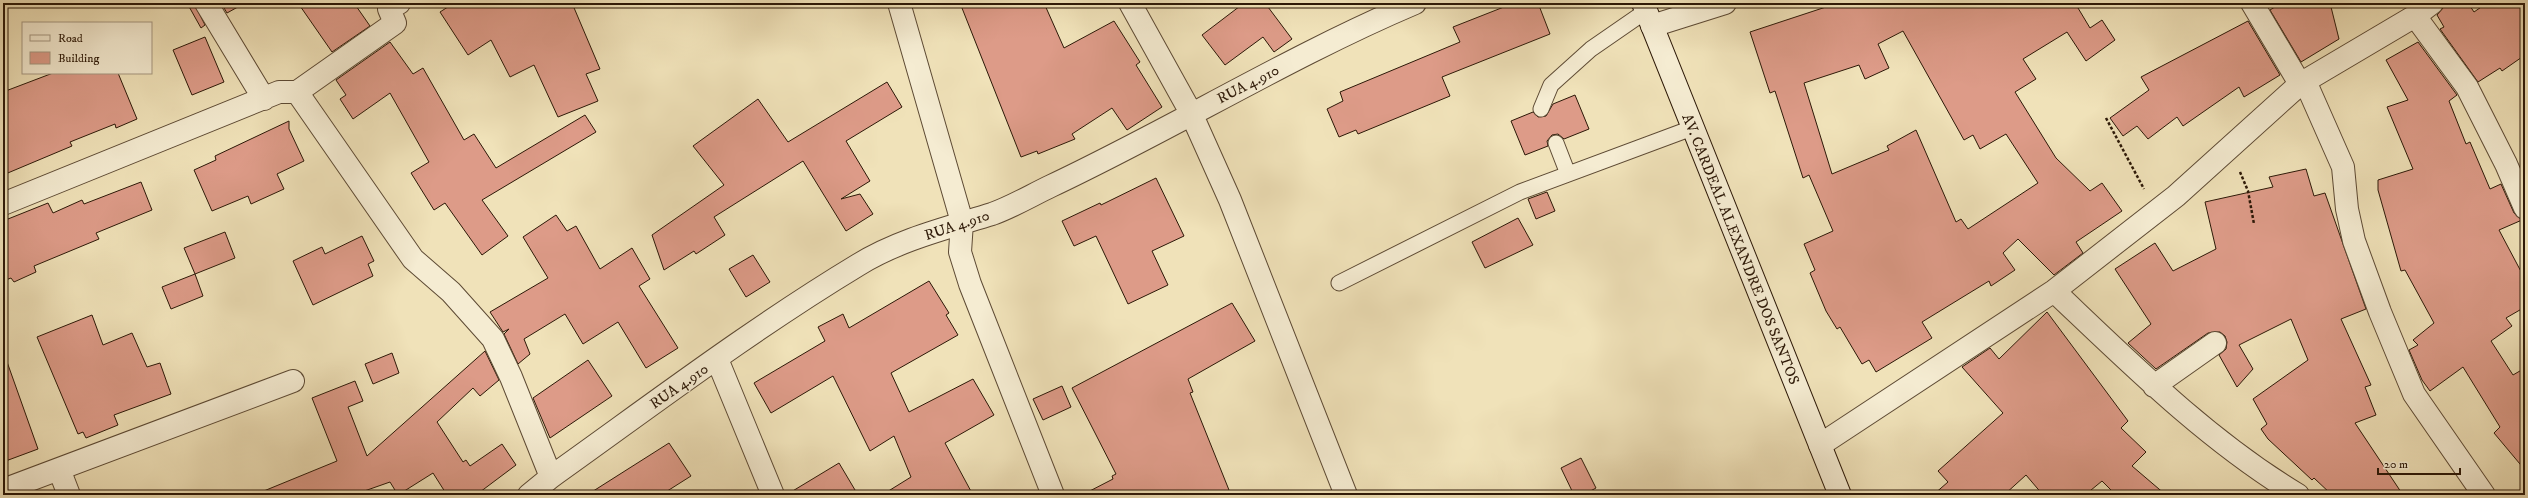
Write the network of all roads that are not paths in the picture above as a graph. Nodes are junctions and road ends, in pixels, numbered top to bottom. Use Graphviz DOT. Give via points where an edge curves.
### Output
graph roads {
  1 [pos="206,3"];
  2 [pos="399,3"];
  3 [pos="899,3"];
  4 [pos="1130,3"];
  5 [pos="1415,3"];
  6 [pos="1725,3"];
  7 [pos="2252,3"];
  8 [pos="2424,9"];
  9 [pos="1647,13"];
  10 [pos="2303,82"];
  11 [pos="297,92"];
  12 [pos="264,99"];
  13 [pos="1541,109"];
  14 [pos="1191,113"];
  15 [pos="1692,128"];
  16 [pos="1556,143"];
  17 [pos="1568,174"];
  18 [pos="3,204"];
  19 [pos="2525,208"];
  20 [pos="962,222"];
  21 [pos="1339,283"];
  22 [pos="2054,291"];
  23 [pos="2215,343"];
  24 [pos="717,359"];
  25 [pos="293,381"];
  26 [pos="2154,386"];
  27 [pos="1820,445"];
  28 [pos="59,469"];
  29 [pos="538,489"];
  30 [pos="3,490"];
  31 [pos="69,495"];
  32 [pos="773,495"];
  33 [pos="1053,495"];
  34 [pos="1346,495"];
  35 [pos="1840,495"];
  36 [pos="2298,495"];
  37 [pos="2484,495"];
  1 -- 12 [label="street"];
  2 -- 11 [label="street" via="389,9 395,23"];
  3 -- 20 [label="street"];
  4 -- 14 [label="street"];
  5 -- 14 [label="street, RUA 4.910"];
  6 -- 9 [label="street"];
  7 -- 10 [label="street"];
  8 -- 10 [label="street"];
  8 -- 19 [label="street" via="2506,164"];
  9 -- 13 [label="lane" via="1591,49 1551,85"];
  9 -- 15 [label="street, AV. CARDEAL ALEXANDRE DOS SANTOS"];
  10 -- 22 [label="street" via="2155,213"];
  10 -- 37 [label="street" via="2343,167 2347,209 2354,241 2414,394"];
  11 -- 12 [label="street" via="280,92"];
  11 -- 29 [label="street" via="413,259 451,292 493,339 511,377"];
  12 -- 18 [label="street"];
  14 -- 20 [label="street, RUA 4.910" via="1075,175 995,213"];
  14 -- 34 [label="street" via="1233,208"];
  15 -- 17 [label="lane"];
  15 -- 27 [label="street, AV. CARDEAL ALEXANDRE DOS SANTOS"];
  16 -- 17 [label="lane"];
  17 -- 21 [label="lane" via="1520,192"];
  20 -- 24 [label="street, RUA 4.910" via="907,241 860,263"];
  20 -- 33 [label="street" via="960,252 970,284"];
  22 -- 26 [label="street"];
  22 -- 27 [label="street"];
  23 -- 26 [label="street"];
  24 -- 29 [label="street, RUA 4.910"];
  24 -- 32 [label="street"];
  25 -- 28 [label="street"];
  26 -- 36 [label="street" via="2261,473"];
  27 -- 35 [label="street, AV. CARDEAL ALEXANDRE DOS SANTOS"];
  28 -- 30 [label="street"];
  28 -- 31 [label="street"];
}
